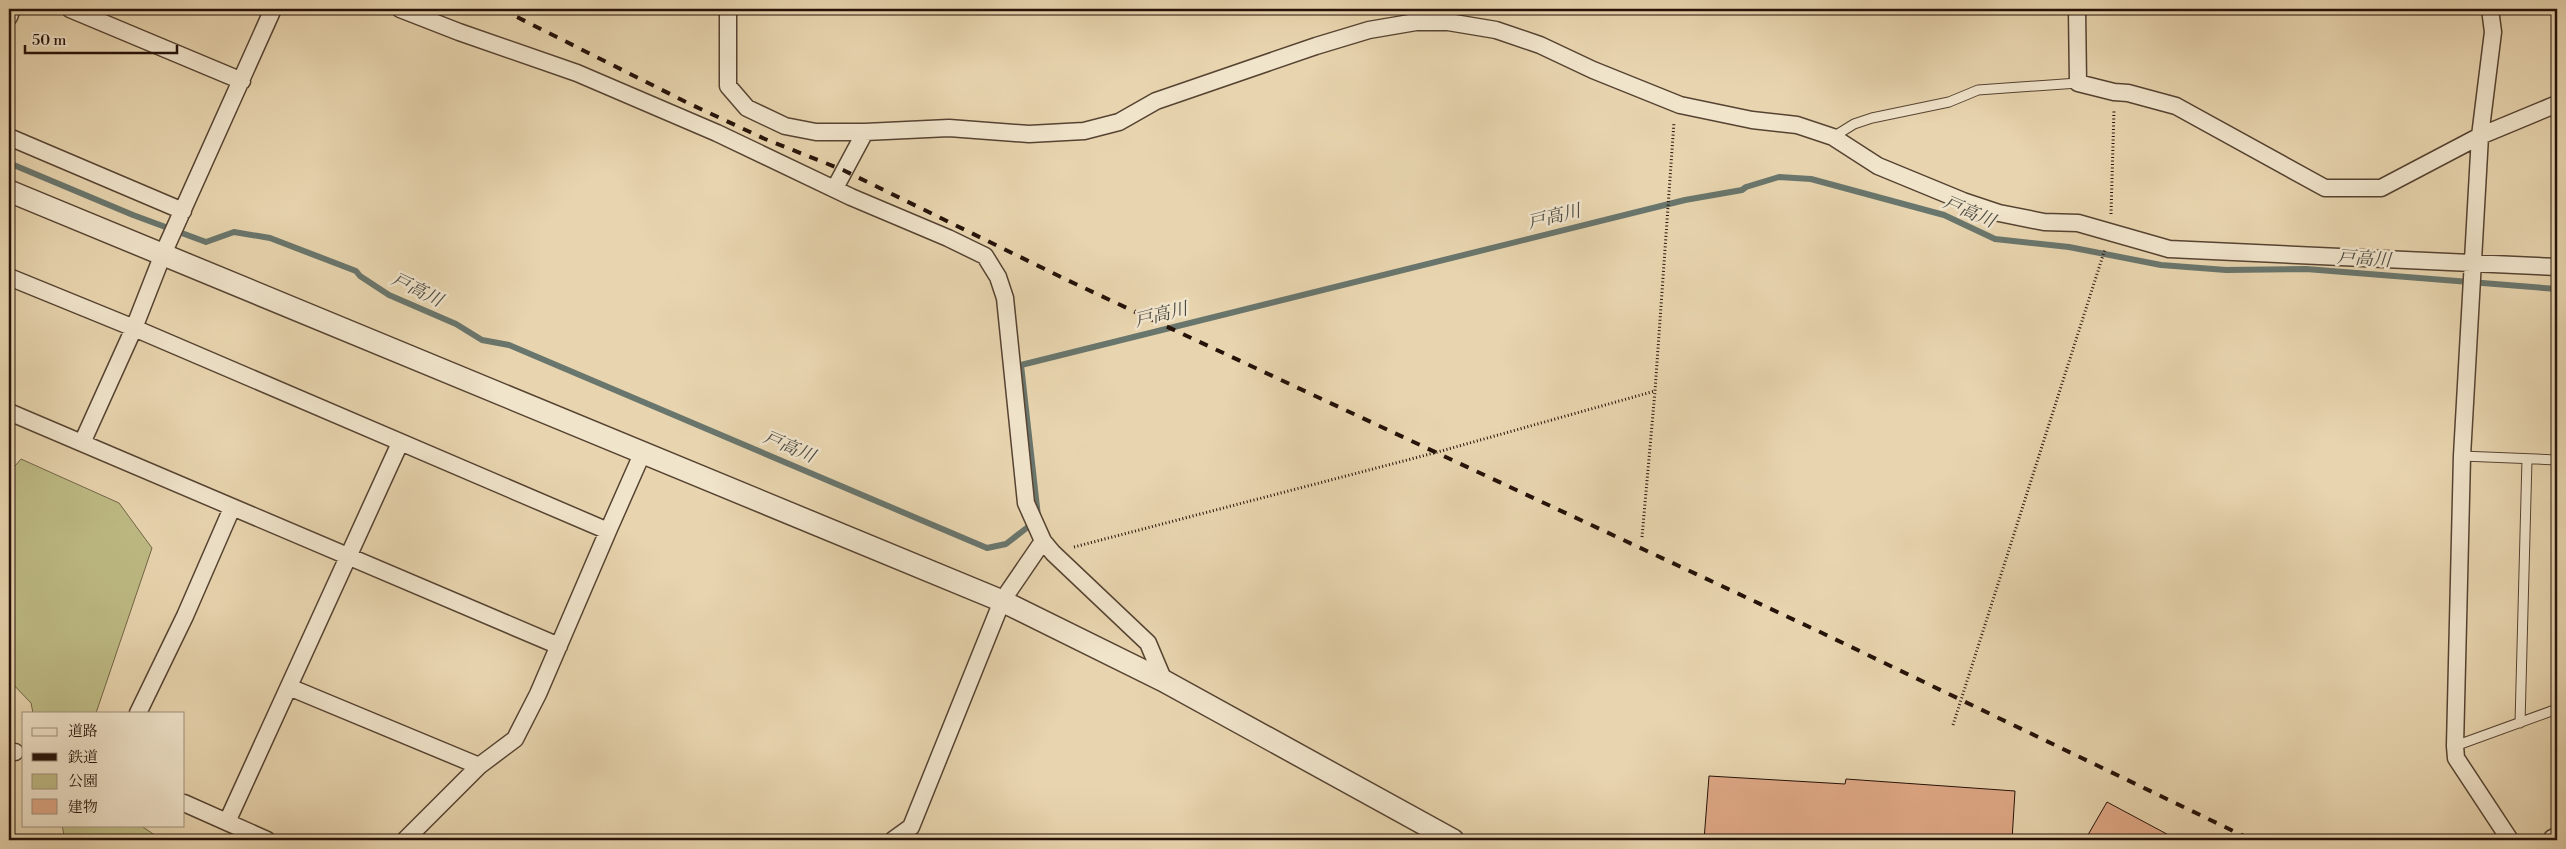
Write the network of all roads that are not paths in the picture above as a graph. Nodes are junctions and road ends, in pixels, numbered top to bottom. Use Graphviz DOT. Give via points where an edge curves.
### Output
graph roads {
  1 [pos="12,9"];
  2 [pos="70,9"];
  3 [pos="273,9"];
  4 [pos="400,9"];
  5 [pos="728,9"];
  6 [pos="2077,9"];
  7 [pos="2490,9"];
  8 [pos="9,17"];
  9 [pos="242,81"];
  10 [pos="2078,83"];
  11 [pos="2557,104"];
  12 [pos="865,132"];
  13 [pos="2480,136"];
  14 [pos="9,137"];
  15 [pos="1833,137"];
  16 [pos="835,188"];
  17 [pos="9,191"];
  18 [pos="183,211"];
  19 [pos="163,254"];
  20 [pos="2474,263"];
  21 [pos="2557,267"];
  22 [pos="9,277"];
  23 [pos="134,328"];
  24 [pos="9,412"];
  25 [pos="82,443"];
  26 [pos="400,443"];
  27 [pos="642,454"];
  28 [pos="2462,456"];
  29 [pos="2527,459"];
  30 [pos="2557,460"];
  31 [pos="232,508"];
  32 [pos="608,531"];
  33 [pos="1048,547"];
  34 [pos="348,558"];
  35 [pos="1002,602"];
  36 [pos="559,646"];
  37 [pos="1164,680"];
  38 [pos="288,687"];
  39 [pos="2557,709"];
  40 [pos="138,712"];
  41 [pos="2520,723"];
  42 [pos="2455,746"];
  43 [pos="479,766"];
  44 [pos="185,803"];
  45 [pos="227,822"];
  46 [pos="267,840"];
  47 [pos="405,840"];
  48 [pos="893,840"];
  49 [pos="1453,840"];
  50 [pos="2510,840"];
  1 -- 8 [label="street"];
  2 -- 9 [label="street"];
  3 -- 9 [label="street"];
  4 -- 16 [label="street" via="577,73"];
  5 -- 12 [label="street" via="728,86 747,108 785,126 816,132"];
  6 -- 10 [label="street"];
  7 -- 13 [label="street" via="2493,32"];
  9 -- 18 [label="street"];
  10 -- 13 [label="street" via="2176,106 2325,188 2381,188"];
  10 -- 15 [label="lane" via="1978,90 1949,102 1872,118"];
  11 -- 13 [label="street"];
  12 -- 15 [label="street" via="949,128 1029,134 1084,131 1119,122 1156,101 1369,30 1416,22 1448,22 1496,30 1540,45 1680,105 1752,120 1797,125"];
  12 -- 16 [label="street"];
  13 -- 20 [label="street"];
  14 -- 18 [label="street"];
  15 -- 20 [label="street" via="1878,166 1963,201 1999,213 2044,222 2078,222 2169,249"];
  16 -- 33 [label="street" via="985,256 998,277 1005,298 1026,504"];
  17 -- 19 [label="street"];
  18 -- 19 [label="street"];
  19 -- 23 [label="street"];
  19 -- 27 [label="street"];
  20 -- 21 [label="street"];
  20 -- 28 [label="street"];
  22 -- 23 [label="street"];
  23 -- 25 [label="street"];
  23 -- 26 [label="street"];
  24 -- 25 [label="street"];
  25 -- 31 [label="street"];
  26 -- 32 [label="street"];
  26 -- 34 [label="street"];
  27 -- 32 [label="street"];
  27 -- 35 [label="street"];
  28 -- 29 [label="lane"];
  28 -- 42 [label="street"];
  29 -- 30 [label="lane"];
  29 -- 41 [label="lane"];
  31 -- 34 [label="street"];
  31 -- 40 [label="street"];
  32 -- 36 [label="street"];
  33 -- 35 [label="street"];
  33 -- 37 [label="street" via="1148,643"];
  34 -- 36 [label="street"];
  34 -- 38 [label="street"];
  35 -- 37 [label="street"];
  35 -- 48 [label="street" via="911,827"];
  36 -- 43 [label="street" via="515,739"];
  37 -- 49 [label="street"];
  38 -- 43 [label="street"];
  38 -- 45 [label="street"];
  39 -- 41 [label="lane"];
  41 -- 42 [label="lane"];
  42 -- 50 [label="street" via="2456,758"];
  43 -- 47 [label="street"];
  44 -- 45 [label="street"];
  45 -- 46 [label="street"];
}
